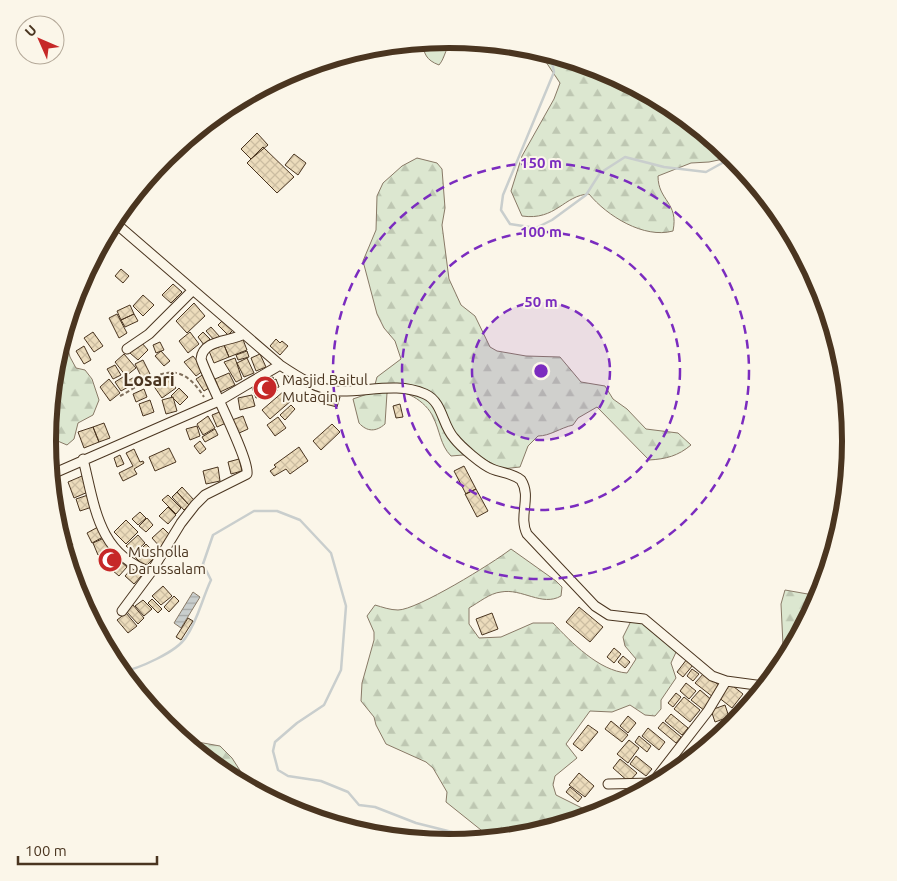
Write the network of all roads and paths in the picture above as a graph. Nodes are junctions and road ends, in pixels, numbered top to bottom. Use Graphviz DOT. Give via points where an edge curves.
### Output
graph roads {
  1 [pos="119,227"];
  2 [pos="192,291"];
  3 [pos="244,334"];
  4 [pos="127,349"];
  5 [pos="280,365"];
  6 [pos="120,396"];
  7 [pos="219,401"];
  8 [pos="206,406"];
  9 [pos="82,459"];
  10 [pos="57,472"];
  11 [pos="152,572"];
  12 [pos="122,611"];
  13 [pos="726,681"];
  14 [pos="756,685"];
  15 [pos="672,763"];
  16 [pos="608,784"];
  17 [pos="639,784"];
  1 -- 2 [label="street"];
  2 -- 3 [label="street"];
  2 -- 4 [label="street" via="149,334"];
  3 -- 5 [label="street"];
  3 -- 7 [label="street" via="214,343 202,354 204,367"];
  5 -- 7 [label="street"];
  5 -- 13 [label="street" via="303,380 339,391 396,387 427,395 439,407 448,430 461,446 491,469 521,480 525,489 523,522 527,534 595,606 609,615 644,619 704,670"];
  6 -- 8 [label="path" via="169,371 181,373 200,390"];
  7 -- 8 [label="street"];
  7 -- 11 [label="street" via="241,451 247,474 205,495 195,505"];
  8 -- 9 [label="street"];
  9 -- 10 [label="street"];
  9 -- 11 [label="street" via="99,522 108,540 133,565"];
  11 -- 12 [label="street"];
  13 -- 14 [label="street"];
  13 -- 15 [label="street"];
  16 -- 17 [label="street"];
}
